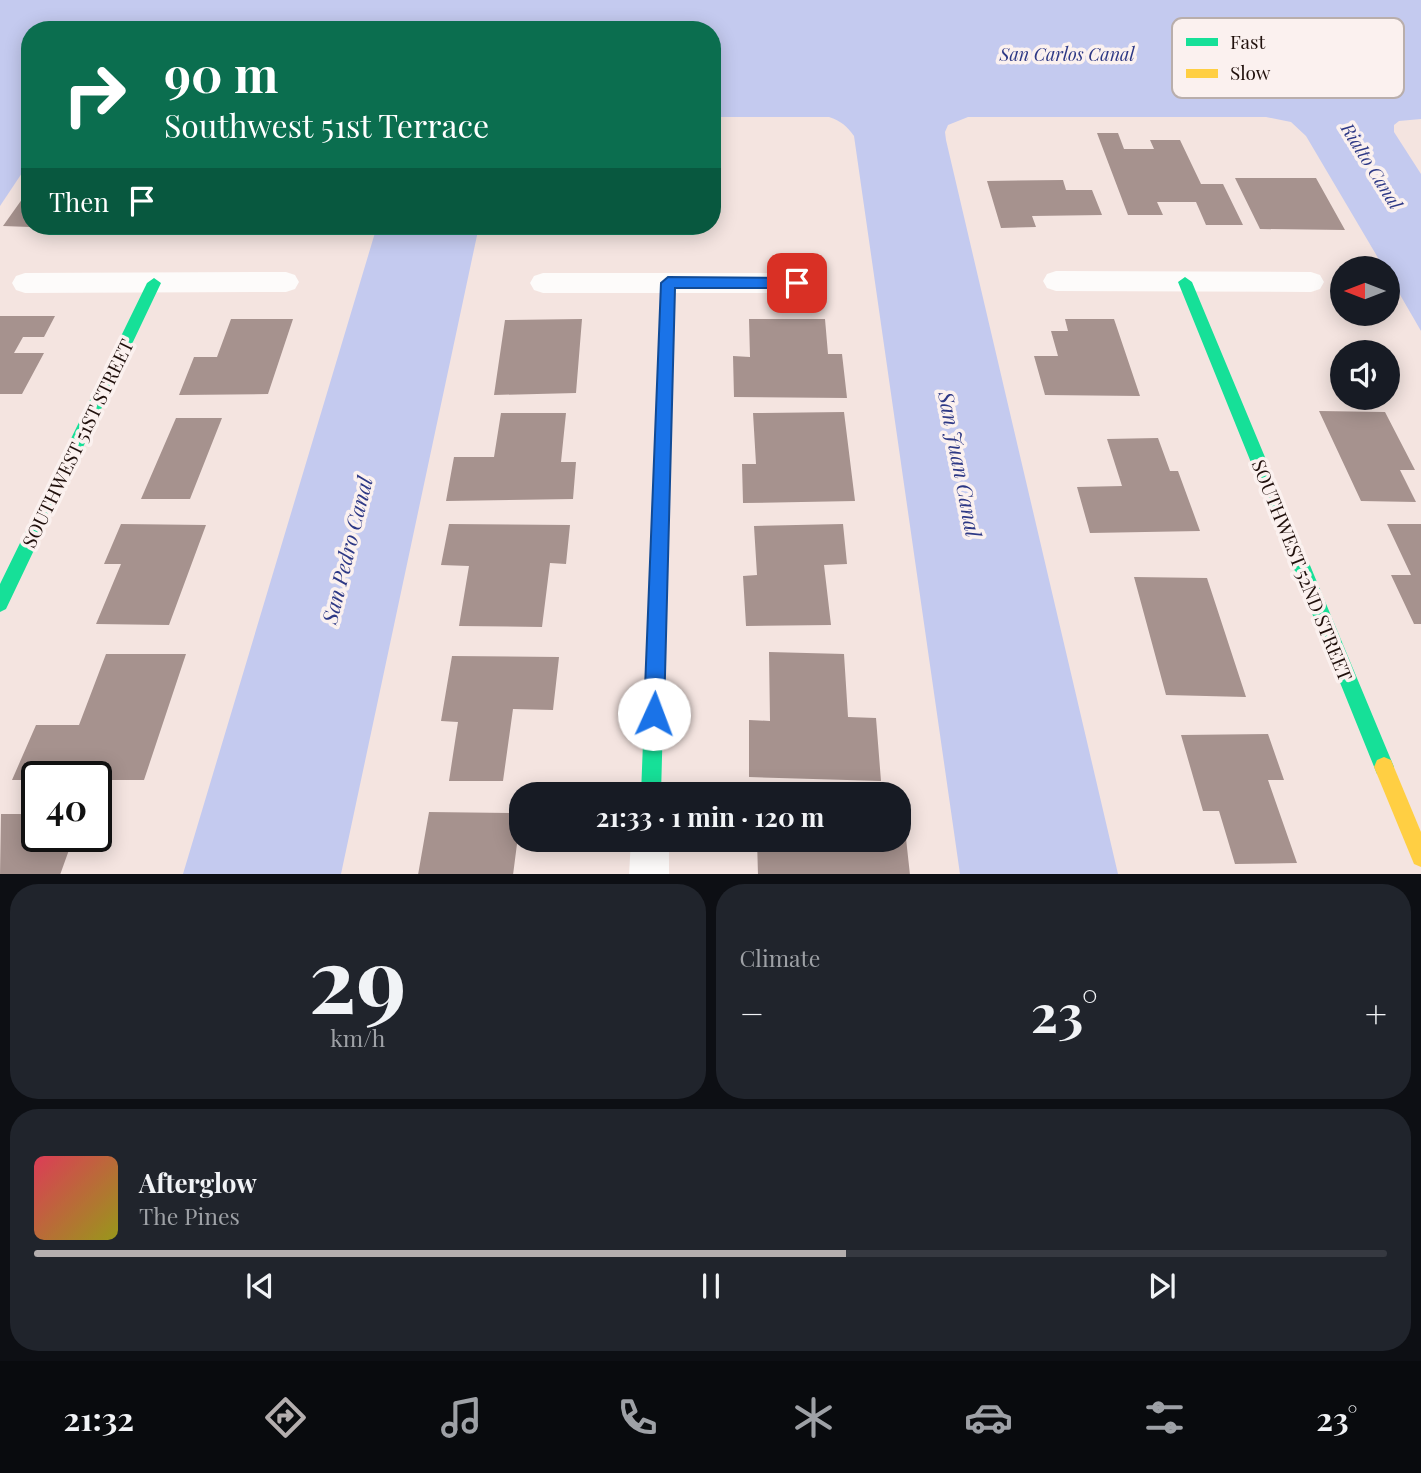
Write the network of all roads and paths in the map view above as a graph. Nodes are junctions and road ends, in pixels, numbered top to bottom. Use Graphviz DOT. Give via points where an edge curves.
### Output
graph roads {
  1 [pos="1056,281"];
  2 [pos="286,282"];
  3 [pos="1185,282"];
  4 [pos="1311,282"];
  5 [pos="25,283"];
  6 [pos="543,283"];
  7 [pos="668,283"];
  8 [pos="797,283"];
  9 [pos="154,284"];
  10 [pos="0,603"];
  11 [pos="651,782"];
  12 [pos="650,852"];
  13 [pos="1421,857"];
  14 [pos="649,874"];
  1 -- 3 [label="street"];
  2 -- 9 [label="street"];
  3 -- 4 [label="street"];
  3 -- 13 [label="street, SOUTHWEST 52ND STREET"];
  5 -- 9 [label="street"];
  6 -- 7 [label="street"];
  7 -- 8 [label="street"];
  7 -- 11 [label="street"];
  9 -- 10 [label="street, SOUTHWEST 51ST STREET"];
  12 -- 14 [label="street"];
}
